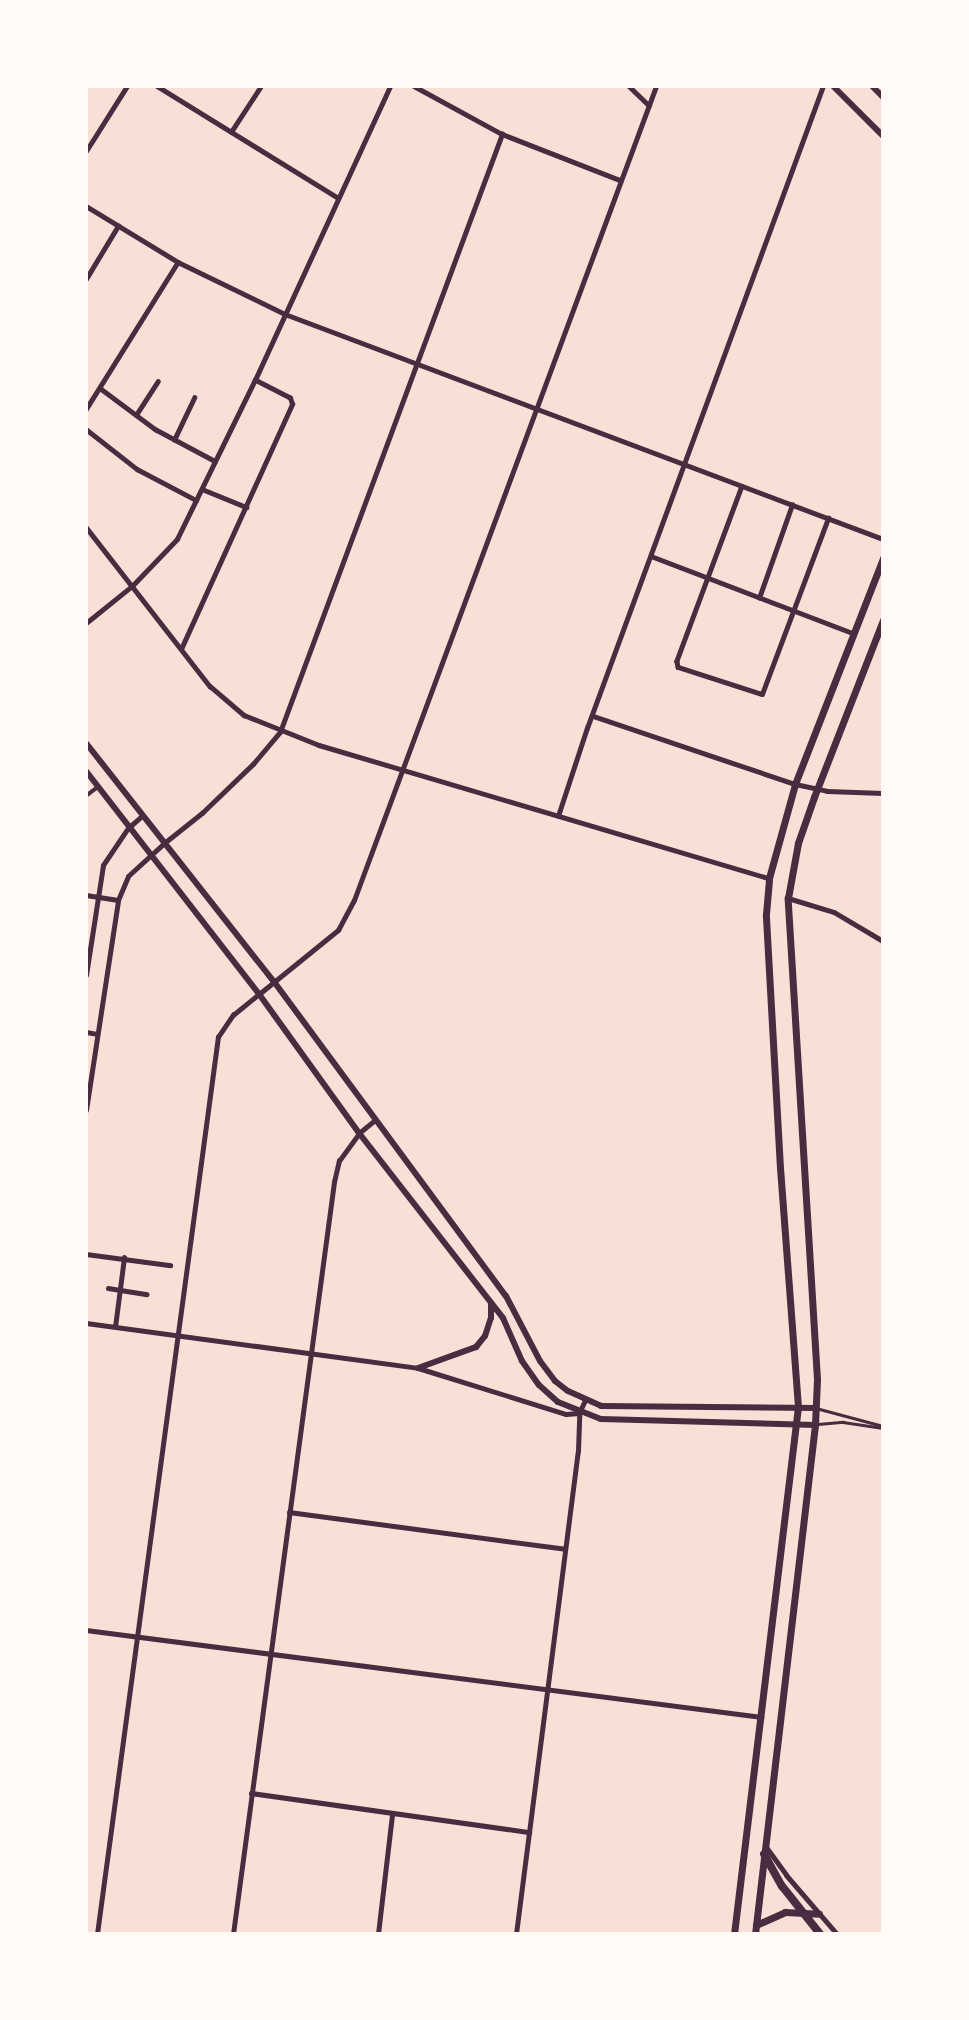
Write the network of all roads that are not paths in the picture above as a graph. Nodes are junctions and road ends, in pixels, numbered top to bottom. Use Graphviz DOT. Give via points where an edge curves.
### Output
graph roads {
  1 [pos="127,86"];
  2 [pos="157,86"];
  3 [pos="261,86"];
  4 [pos="390,86"];
  5 [pos="414,86"];
  6 [pos="629,86"];
  7 [pos="656,86"];
  8 [pos="823,86"];
  9 [pos="833,86"];
  10 [pos="872,86"];
  11 [pos="883,97"];
  12 [pos="649,105"];
  13 [pos="231,132"];
  14 [pos="502,134"];
  15 [pos="883,136"];
  16 [pos="86,150"];
  17 [pos="620,180"];
  18 [pos="338,198"];
  19 [pos="86,206"];
  20 [pos="118,226"];
  21 [pos="178,262"];
  22 [pos="86,279"];
  23 [pos="285,314"];
  24 [pos="418,365"];
  25 [pos="255,380"];
  26 [pos="158,381"];
  27 [pos="100,388"];
  28 [pos="194,398"];
  29 [pos="536,408"];
  30 [pos="86,410"];
  31 [pos="136,415"];
  32 [pos="86,429"];
  33 [pos="174,440"];
  34 [pos="215,461"];
  35 [pos="684,464"];
  36 [pos="741,485"];
  37 [pos="202,489"];
  38 [pos="196,500"];
  39 [pos="792,505"];
  40 [pos="246,507"];
  41 [pos="828,518"];
  42 [pos="86,527"];
  43 [pos="883,539"];
  44 [pos="650,556"];
  45 [pos="883,558"];
  46 [pos="708,579"];
  47 [pos="132,586"];
  48 [pos="759,598"];
  49 [pos="793,611"];
  50 [pos="883,621"];
  51 [pos="86,622"];
  52 [pos="854,634"];
  53 [pos="181,649"];
  54 [pos="593,716"];
  55 [pos="279,732"];
  56 [pos="86,743"];
  57 [pos="401,769"];
  58 [pos="86,771"];
  59 [pos="795,784"];
  60 [pos="98,787"];
  61 [pos="816,789"];
  62 [pos="883,793"];
  63 [pos="86,796"];
  64 [pos="142,816"];
  65 [pos="558,816"];
  66 [pos="128,828"];
  67 [pos="163,844"];
  68 [pos="150,856"];
  69 [pos="769,877"];
  70 [pos="86,895"];
  71 [pos="97,897"];
  72 [pos="788,898"];
  73 [pos="118,900"];
  74 [pos="883,942"];
  75 [pos="86,975"];
  76 [pos="275,983"];
  77 [pos="259,994"];
  78 [pos="86,1032"];
  79 [pos="97,1034"];
  80 [pos="86,1110"];
  81 [pos="375,1120"];
  82 [pos="359,1133"];
  83 [pos="86,1254"];
  84 [pos="124,1258"];
  85 [pos="170,1265"];
  86 [pos="108,1288"];
  87 [pos="120,1290"];
  88 [pos="147,1294"];
  89 [pos="491,1302"];
  90 [pos="86,1323"];
  91 [pos="115,1327"];
  92 [pos="176,1335"];
  93 [pos="310,1353"];
  94 [pos="418,1368"];
  95 [pos="586,1400"];
  96 [pos="798,1407"];
  97 [pos="816,1408"];
  98 [pos="579,1413"];
  99 [pos="796,1425"];
  100 [pos="815,1425"];
  101 [pos="883,1427"];
  102 [pos="289,1512"];
  103 [pos="565,1549"];
  104 [pos="86,1630"];
  105 [pos="136,1637"];
  106 [pos="270,1654"];
  107 [pos="547,1690"];
  108 [pos="761,1717"];
  109 [pos="251,1793"];
  110 [pos="392,1815"];
  111 [pos="529,1832"];
  112 [pos="765,1850"];
  113 [pos="802,1912"];
  114 [pos="819,1914"];
  115 [pos="756,1924"];
  116 [pos="97,1934"];
  117 [pos="233,1934"];
  118 [pos="378,1934"];
  119 [pos="516,1934"];
  120 [pos="734,1934"];
  121 [pos="755,1934"];
  122 [pos="820,1934"];
  123 [pos="837,1934"];
  1 -- 16 [label="street"];
  2 -- 13 [label="street"];
  3 -- 13 [label="street"];
  4 -- 18 [label="street"];
  5 -- 14 [label="street"];
  6 -- 12 [label="street"];
  7 -- 12 [label="street"];
  8 -- 35 [label="street"];
  9 -- 15 [label="main road"];
  10 -- 11 [label="main road"];
  12 -- 17 [label="street"];
  13 -- 18 [label="street"];
  14 -- 17 [label="street"];
  14 -- 24 [label="street"];
  17 -- 29 [label="street"];
  18 -- 23 [label="street"];
  19 -- 20 [label="street"];
  20 -- 21 [label="street"];
  20 -- 22 [label="street"];
  21 -- 23 [label="street"];
  21 -- 27 [label="street"];
  23 -- 24 [label="street"];
  23 -- 25 [label="street"];
  24 -- 29 [label="street"];
  24 -- 55 [label="street"];
  25 -- 34 [label="street"];
  25 -- 40 [label="street" via="292,404"];
  26 -- 31 [label="street"];
  27 -- 30 [label="street"];
  27 -- 31 [label="street"];
  28 -- 33 [label="street"];
  29 -- 35 [label="street"];
  29 -- 57 [label="street"];
  31 -- 33 [label="street"];
  32 -- 38 [label="street" via="137,469"];
  33 -- 34 [label="street"];
  34 -- 37 [label="street"];
  35 -- 36 [label="street"];
  35 -- 44 [label="street"];
  36 -- 39 [label="street"];
  36 -- 46 [label="street"];
  37 -- 38 [label="street"];
  37 -- 40 [label="street"];
  38 -- 47 [label="street" via="173,544"];
  39 -- 41 [label="street"];
  39 -- 48 [label="street"];
  40 -- 53 [label="street"];
  41 -- 43 [label="street"];
  41 -- 49 [label="street"];
  42 -- 47 [label="street"];
  44 -- 46 [label="street"];
  44 -- 54 [label="street"];
  45 -- 52 [label="main road"];
  46 -- 48 [label="street"];
  46 -- 49 [label="street" via="678,667 759,694"];
  47 -- 51 [label="street"];
  47 -- 53 [label="street"];
  48 -- 49 [label="street"];
  49 -- 52 [label="street"];
  50 -- 61 [label="main road"];
  52 -- 59 [label="main road"];
  53 -- 55 [label="street" via="210,686 244,715"];
  54 -- 59 [label="street"];
  54 -- 65 [label="street"];
  55 -- 57 [label="street"];
  55 -- 67 [label="street" via="253,764"];
  56 -- 64 [label="main road"];
  57 -- 65 [label="street"];
  57 -- 76 [label="street" via="354,900 338,930"];
  58 -- 60 [label="main road"];
  59 -- 61 [label="street"];
  59 -- 69 [label="main road"];
  60 -- 63 [label="street"];
  60 -- 66 [label="main road"];
  61 -- 62 [label="street"];
  61 -- 72 [label="main road" via="798,844"];
  64 -- 66 [label="street"];
  64 -- 67 [label="main road"];
  65 -- 69 [label="street"];
  66 -- 68 [label="main road"];
  66 -- 71 [label="street" via="103,865"];
  67 -- 68 [label="street"];
  67 -- 76 [label="main road"];
  68 -- 73 [label="street" via="128,876"];
  68 -- 77 [label="main road"];
  69 -- 96 [label="main road" via="766,914"];
  70 -- 71 [label="street"];
  71 -- 73 [label="street"];
  71 -- 75 [label="street"];
  72 -- 74 [label="street" via="834,912"];
  72 -- 97 [label="main road"];
  73 -- 79 [label="street"];
  76 -- 77 [label="street"];
  76 -- 81 [label="main road"];
  77 -- 82 [label="main road"];
  77 -- 92 [label="street" via="233,1015 218,1037"];
  78 -- 79 [label="street"];
  79 -- 80 [label="street"];
  81 -- 82 [label="street"];
  81 -- 95 [label="main road" via="506,1296 540,1362 555,1381"];
  82 -- 89 [label="main road"];
  82 -- 93 [label="street" via="339,1161"];
  83 -- 84 [label="street"];
  84 -- 85 [label="street"];
  84 -- 87 [label="street"];
  86 -- 87 [label="street"];
  87 -- 88 [label="street"];
  87 -- 91 [label="street"];
  89 -- 94 [label="main road" via="491,1318 476,1347"];
  89 -- 98 [label="main road" via="539,1385"];
  90 -- 91 [label="street"];
  91 -- 92 [label="street"];
  92 -- 93 [label="street"];
  92 -- 105 [label="street"];
  93 -- 94 [label="street"];
  93 -- 102 [label="street"];
  94 -- 98 [label="street" via="547,1409"];
  95 -- 96 [label="main road" via="601,1406"];
  95 -- 98 [label="street"];
  96 -- 97 [label="main road"];
  96 -- 99 [label="main road"];
  97 -- 100 [label="main road"];
  97 -- 101 [label="lane"];
  98 -- 99 [label="main road" via="601,1419"];
  98 -- 103 [label="street"];
  99 -- 100 [label="main road"];
  99 -- 108 [label="main road"];
  100 -- 101 [label="lane" via="843,1422"];
  100 -- 112 [label="main road"];
  102 -- 103 [label="street"];
  102 -- 106 [label="street"];
  103 -- 107 [label="street"];
  104 -- 105 [label="street"];
  105 -- 106 [label="street"];
  105 -- 116 [label="street"];
  106 -- 107 [label="street"];
  106 -- 109 [label="street"];
  107 -- 108 [label="street"];
  107 -- 111 [label="street"];
  108 -- 120 [label="main road"];
  109 -- 110 [label="street"];
  109 -- 117 [label="street"];
  110 -- 111 [label="street"];
  110 -- 118 [label="street"];
  111 -- 119 [label="street"];
  112 -- 113 [label="highway" via="782,1886"];
  112 -- 114 [label="street"];
  112 -- 115 [label="main road"];
  113 -- 114 [label="main road"];
  113 -- 115 [label="main road" via="777,1914"];
  113 -- 122 [label="highway"];
  114 -- 123 [label="street"];
  115 -- 121 [label="main road"];
}
